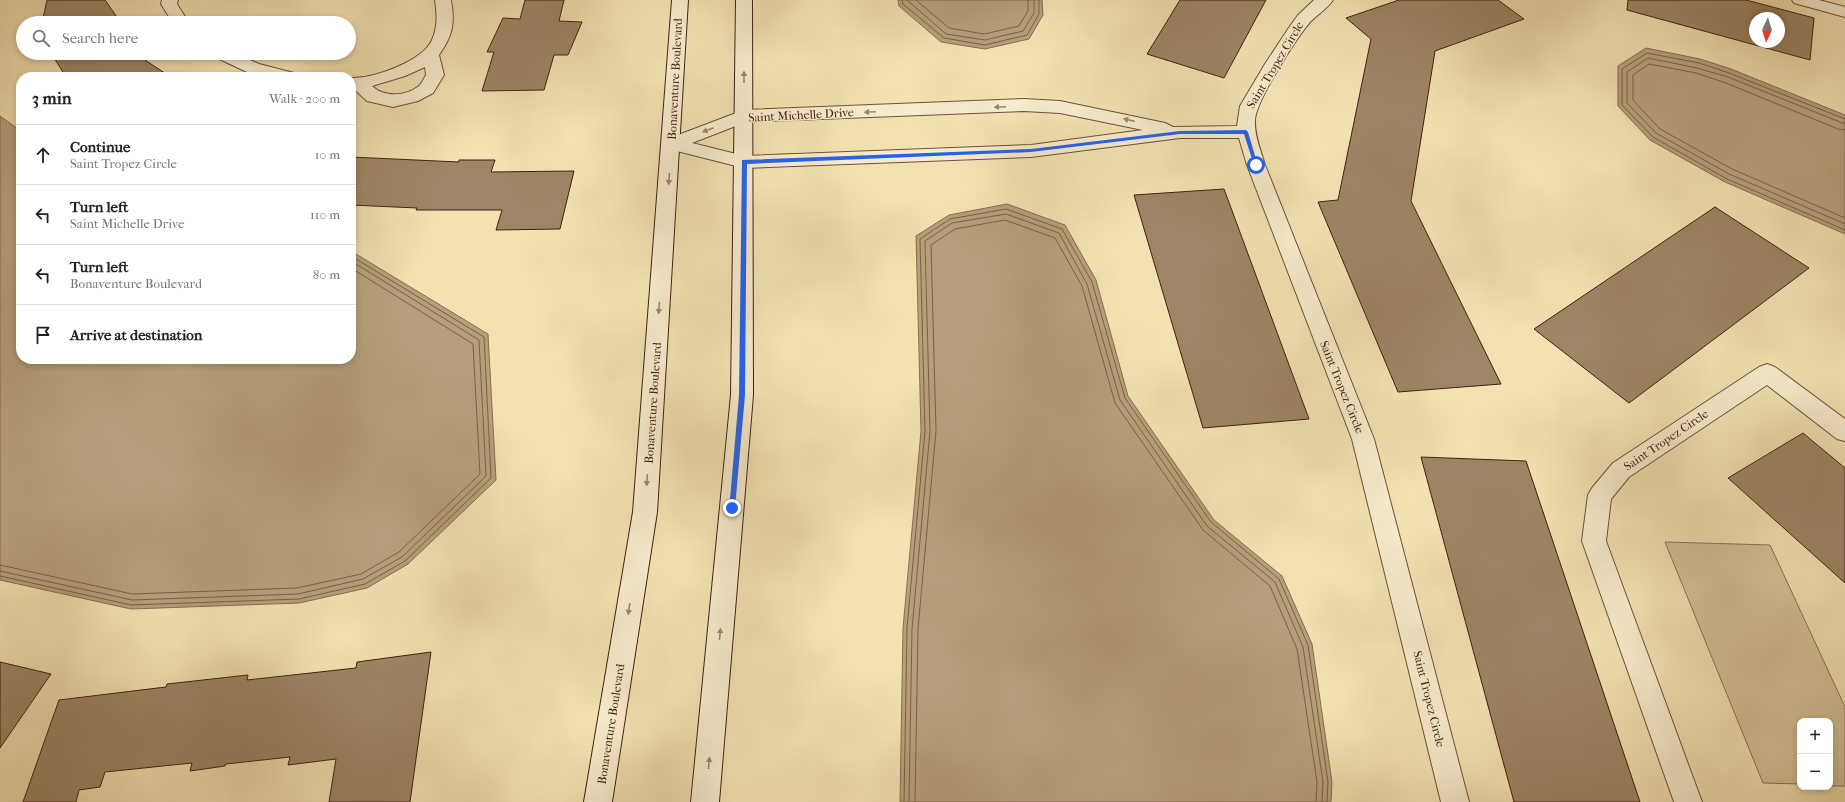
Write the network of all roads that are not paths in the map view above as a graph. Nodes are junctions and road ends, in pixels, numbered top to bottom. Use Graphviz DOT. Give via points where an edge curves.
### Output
graph roads {
  1 [pos="170,0"];
  2 [pos="443,0"];
  3 [pos="680,0"];
  4 [pos="744,0"];
  5 [pos="1325,0"];
  6 [pos="1800,0"];
  7 [pos="1845,12"];
  8 [pos="177,16"];
  9 [pos="431,56"];
  10 [pos="236,60"];
  11 [pos="269,72"];
  12 [pos="356,84"];
  13 [pos="356,85"];
  14 [pos="744,116"];
  15 [pos="1180,132"];
  16 [pos="1246,132"];
  17 [pos="671,144"];
  18 [pos="744,162"];
  19 [pos="1845,432"];
  20 [pos="598,802"];
  21 [pos="705,802"];
  22 [pos="1455,802"];
  23 [pos="1688,802"];
  1 -- 8 [label="street" via="169,4"];
  2 -- 9 [label="street" via="447,15 444,29 441,42"];
  3 -- 17 [label="street, Bonaventure Boulevard"];
  14 -- 4 [label="street, one-way"];
  5 -- 16 [label="street, Saint Tropez Circle" via="1316,5 1300,22 1249,106"];
  6 -- 7 [label="street"];
  9 -- 12 [label="street" via="400,72"];
  9 -- 13 [label="street" via="435,75 427,89 412,97 393,102 373,97"];
  10 -- 11 [label="street"];
  15 -- 14 [label="street, Saint Michelle Drive, one-way" via="1060,107"];
  14 -- 17 [label="street, Saint Michelle Drive, one-way"];
  14 -- 18 [label="street"];
  15 -- 16 [label="street, Saint Michelle Drive"];
  15 -- 18 [label="street, Saint Michelle Drive" via="1031,150"];
  16 -- 22 [label="street, Saint Tropez Circle" via="1362,439"];
  17 -- 18 [label="street, Saint Michelle Drive"];
  17 -- 20 [label="street, Bonaventure Boulevard, one-way" via="645,512"];
  21 -- 18 [label="street, one-way" via="742,395"];
  19 -- 23 [label="street, Saint Tropez Circle" via="1767,373 1621,470 1600,495 1594,541"];
}
